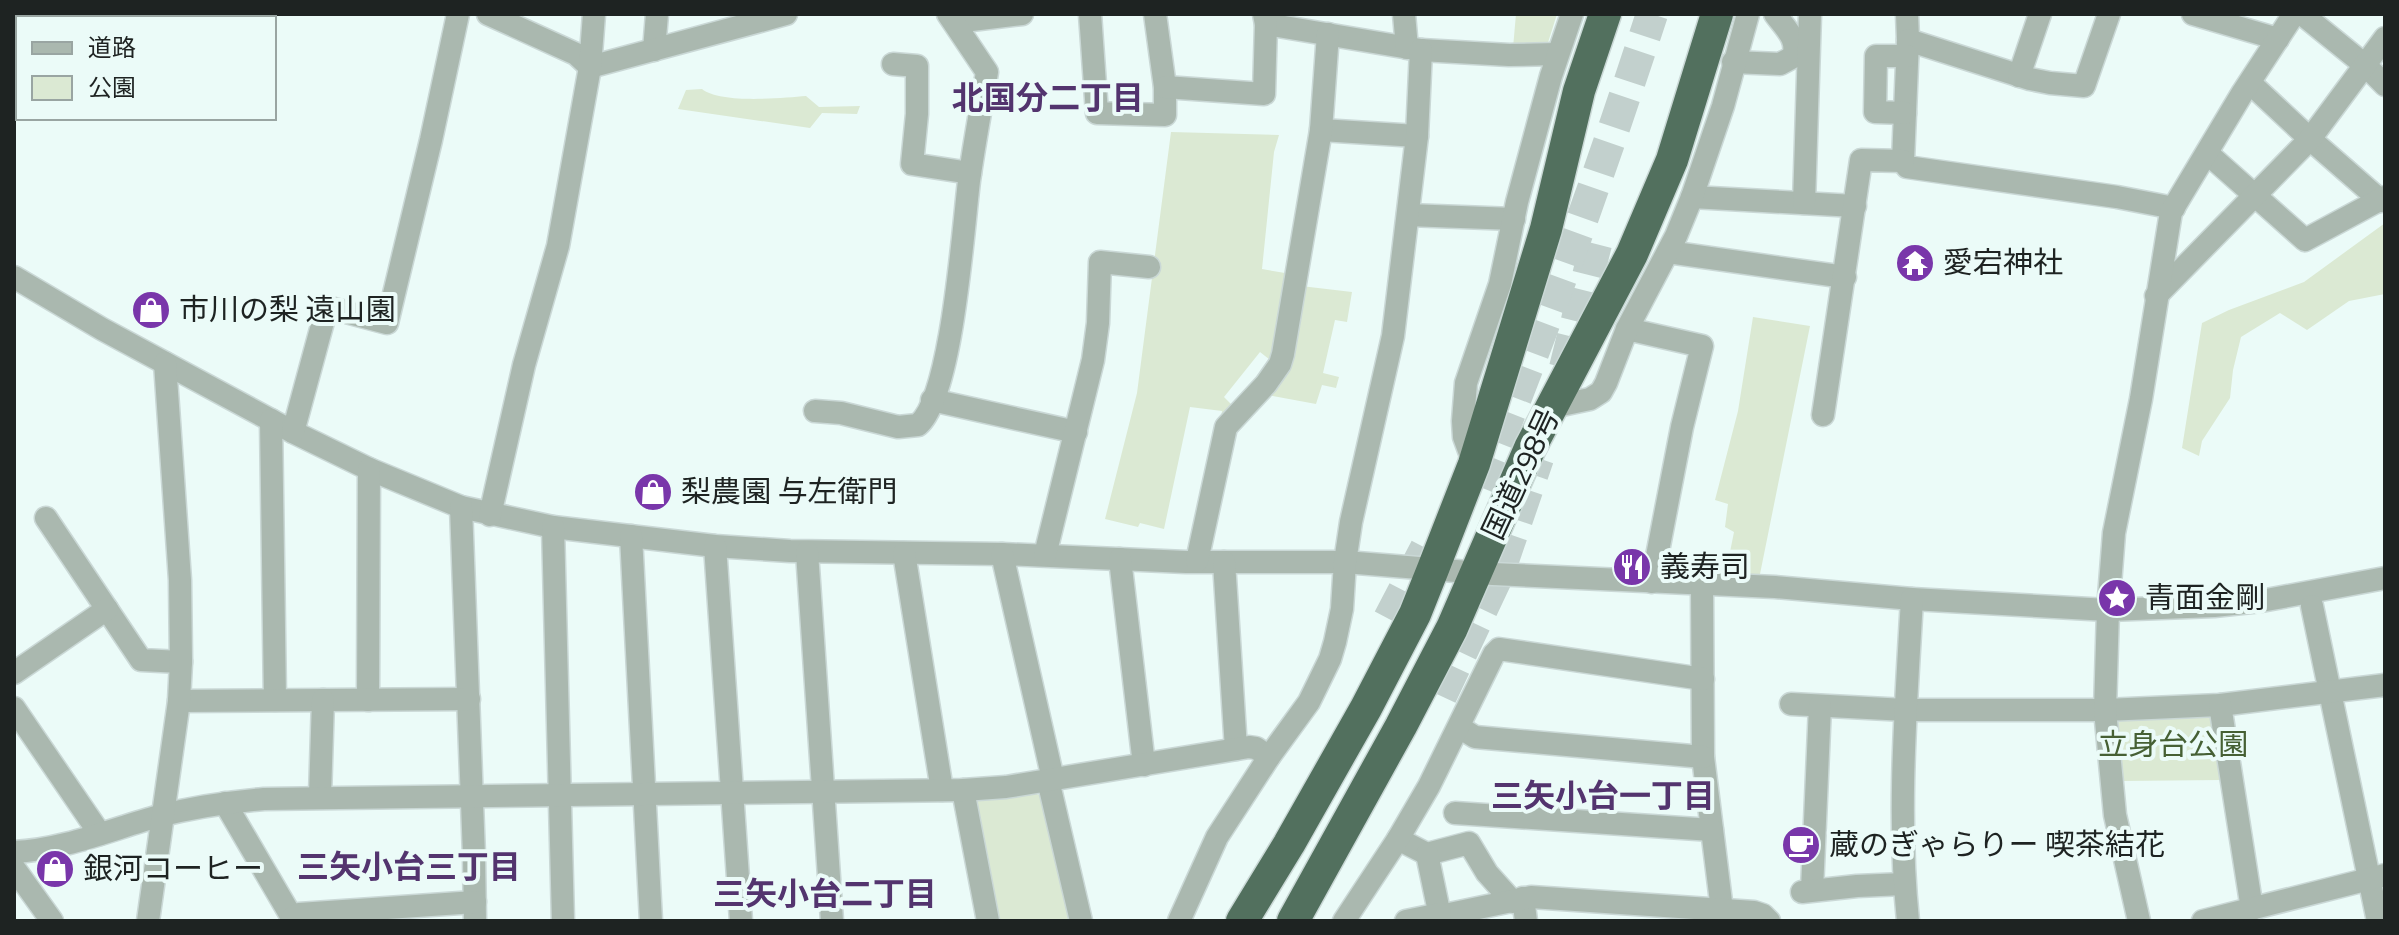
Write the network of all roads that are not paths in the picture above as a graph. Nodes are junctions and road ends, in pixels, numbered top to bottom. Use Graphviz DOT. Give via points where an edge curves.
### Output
graph roads {
  1 [pos="458,14"];
  2 [pos="488,14"];
  3 [pos="594,14"];
  4 [pos="657,14"];
  5 [pos="786,14"];
  6 [pos="1090,14"];
  7 [pos="1155,14"];
  8 [pos="1404,14"];
  9 [pos="1572,14"];
  10 [pos="1605,14"];
  11 [pos="1717,14"];
  12 [pos="1748,14"];
  13 [pos="1775,14"];
  14 [pos="1810,14"];
  15 [pos="1907,14"];
  16 [pos="2040,14"];
  17 [pos="2109,14"];
  18 [pos="2193,14"];
  19 [pos="2294,14"];
  20 [pos="2302,14"];
  21 [pos="1007,15"];
  22 [pos="951,18"];
  23 [pos="1265,19"];
  24 [pos="1335,28"];
  25 [pos="2385,38"];
  26 [pos="2278,39"];
  27 [pos="1908,48"];
  28 [pos="1414,49"];
  29 [pos="654,50"];
  30 [pos="1557,54"];
  31 [pos="1733,62"];
  32 [pos="893,64"];
  33 [pos="2366,66"];
  34 [pos="590,67"];
  35 [pos="2019,76"];
  36 [pos="2250,83"];
  37 [pos="2385,85"];
  38 [pos="1165,87"];
  39 [pos="1905,113"];
  40 [pos="1321,130"];
  41 [pos="1417,136"];
  42 [pos="2310,139"];
  43 [pos="2207,153"];
  44 [pos="1903,161"];
  45 [pos="970,173"];
  46 [pos="2256,194"];
  47 [pos="1692,197"];
  48 [pos="2383,199"];
  49 [pos="1804,203"];
  50 [pos="1855,206"];
  51 [pos="2174,208"];
  52 [pos="1408,215"];
  53 [pos="1514,219"];
  54 [pos="1668,252"];
  55 [pos="1149,267"];
  56 [pos="14,277"];
  57 [pos="1845,277"];
  58 [pos="2156,296"];
  59 [pos="1627,329"];
  60 [pos="165,363"];
  61 [pos="932,400"];
  62 [pos="1552,407"];
  63 [pos="815,411"];
  64 [pos="1823,415"];
  65 [pos="271,420"];
  66 [pos="293,432"];
  67 [pos="1076,432"];
  68 [pos="1474,464"];
  69 [pos="369,469"];
  70 [pos="461,507"];
  71 [pos="490,515"];
  72 [pos="46,518"];
  73 [pos="553,527"];
  74 [pos="631,536"];
  75 [pos="715,546"];
  76 [pos="807,552"];
  77 [pos="904,553"];
  78 [pos="1002,554"];
  79 [pos="1045,555"];
  80 [pos="1120,559"];
  81 [pos="1197,561"];
  82 [pos="1224,562"];
  83 [pos="1345,562"];
  84 [pos="1433,569"];
  85 [pos="1476,573"];
  86 [pos="2385,578"];
  87 [pos="1652,582"];
  88 [pos="1702,585"];
  89 [pos="1912,599"];
  90 [pos="2312,606"];
  91 [pos="107,609"];
  92 [pos="2108,610"];
  93 [pos="1389,619"];
  94 [pos="181,662"];
  95 [pos="14,673"];
  96 [pos="1703,679"];
  97 [pos="2385,685"];
  98 [pos="2331,692"];
  99 [pos="1441,696"];
  100 [pos="469,699"];
  101 [pos="275,700"];
  102 [pos="323,700"];
  103 [pos="368,700"];
  104 [pos="179,701"];
  105 [pos="1791,704"];
  106 [pos="2220,705"];
  107 [pos="1820,706"];
  108 [pos="14,708"];
  109 [pos="1906,710"];
  110 [pos="2105,710"];
  111 [pos="1459,727"];
  112 [pos="1236,749"];
  113 [pos="1269,757"];
  114 [pos="1703,757"];
  115 [pos="1144,765"];
  116 [pos="1050,780"];
  117 [pos="1429,786"];
  118 [pos="952,790"];
  119 [pos="823,791"];
  120 [pos="733,792"];
  121 [pos="472,795"];
  122 [pos="560,795"];
  123 [pos="644,795"];
  124 [pos="320,796"];
  125 [pos="225,803"];
  126 [pos="1455,813"];
  127 [pos="163,816"];
  128 [pos="1712,830"];
  129 [pos="100,834"];
  130 [pos="1398,839"];
  131 [pos="1469,843"];
  132 [pos="14,852"];
  133 [pos="1427,854"];
  134 [pos="14,868"];
  135 [pos="2377,876"];
  136 [pos="1904,884"];
  137 [pos="1518,900"];
  138 [pos="2252,909"];
  139 [pos="1722,910"];
  140 [pos="475,911"];
  141 [pos="1612,912"];
  142 [pos="1673,914"];
  143 [pos="1440,917"];
  144 [pos="293,919"];
  145 [pos="52,921"];
  146 [pos="148,921"];
  147 [pos="563,921"];
  148 [pos="651,921"];
  149 [pos="741,921"];
  150 [pos="832,921"];
  151 [pos="988,921"];
  152 [pos="1081,921"];
  153 [pos="1179,921"];
  154 [pos="1218,921"];
  155 [pos="1242,921"];
  156 [pos="1293,921"];
  157 [pos="1314,921"];
  158 [pos="1344,921"];
  159 [pos="1406,921"];
  160 [pos="1526,921"];
  161 [pos="1769,921"];
  162 [pos="1908,921"];
  163 [pos="2139,921"];
  164 [pos="2203,921"];
  165 [pos="2378,921"];
  1 -- 66 [label="street" via="387,323 327,307"];
  2 -- 34 [label="street" via="576,54"];
  3 -- 34 [label="street"];
  4 -- 29 [label="street"];
  5 -- 29 [label="street"];
  6 -- 38 [label="street" via="1097,113 1165,115"];
  7 -- 38 [label="street"];
  8 -- 28 [label="street"];
  9 -- 30 [label="street"];
  10 -- 68 [label="highway, 国道298号"];
  11 -- 62 [label="highway, 国道298号" via="1672,160 1632,254"];
  12 -- 31 [label="street"];
  13 -- 31 [label="street" via="1793,37 1793,57 1780,64"];
  14 -- 49 [label="street"];
  15 -- 27 [label="street"];
  16 -- 35 [label="street"];
  17 -- 35 [label="street" via="2084,86"];
  18 -- 26 [label="street"];
  19 -- 26 [label="street"];
  20 -- 33 [label="street"];
  21 -- 22 [label="street"];
  22 -- 45 [label="street" via="987,72"];
  23 -- 24 [label="street"];
  23 -- 38 [label="street" via="1264,94"];
  24 -- 28 [label="street"];
  24 -- 40 [label="street"];
  25 -- 33 [label="street"];
  26 -- 36 [label="street"];
  27 -- 35 [label="street"];
  27 -- 39 [label="street"];
  27 -- 39 [label="street" via="1876,56 1875,112"];
  28 -- 30 [label="street"];
  28 -- 41 [label="street"];
  29 -- 34 [label="street"];
  30 -- 53 [label="street"];
  31 -- 47 [label="street"];
  32 -- 45 [label="street" via="917,66 912,164"];
  33 -- 37 [label="street"];
  33 -- 42 [label="street"];
  34 -- 71 [label="street" via="558,246"];
  36 -- 42 [label="street"];
  36 -- 43 [label="street"];
  39 -- 44 [label="street"];
  40 -- 41 [label="street"];
  40 -- 81 [label="street" via="1283,354 1266,384 1226,427"];
  41 -- 52 [label="street"];
  42 -- 46 [label="street"];
  42 -- 48 [label="street"];
  43 -- 46 [label="street"];
  43 -- 51 [label="street"];
  44 -- 50 [label="street" via="1861,160"];
  44 -- 51 [label="street" via="1907,167"];
  45 -- 61 [label="street" via="950,336"];
  46 -- 48 [label="street" via="2305,240"];
  46 -- 58 [label="street"];
  47 -- 49 [label="street"];
  47 -- 54 [label="street"];
  49 -- 50 [label="street"];
  50 -- 57 [label="street"];
  51 -- 58 [label="street"];
  52 -- 53 [label="street"];
  52 -- 83 [label="street" via="1387,373"];
  53 -- 68 [label="street" via="1500,284 1466,383 1464,437"];
  54 -- 57 [label="street"];
  54 -- 59 [label="street"];
  55 -- 67 [label="street" via="1100,262 1093,360"];
  56 -- 60 [label="street"];
  57 -- 64 [label="street"];
  58 -- 92 [label="street" via="2114,533"];
  59 -- 62 [label="street" via="1601,392"];
  59 -- 87 [label="street" via="1702,346"];
  60 -- 65 [label="street"];
  60 -- 94 [label="street"];
  61 -- 63 [label="street" via="923,421 909,427"];
  61 -- 67 [label="street"];
  62 -- 85 [label="highway, 国道298号"];
  65 -- 66 [label="street"];
  65 -- 101 [label="street"];
  66 -- 69 [label="street"];
  67 -- 79 [label="street"];
  68 -- 84 [label="highway, 国道298号"];
  69 -- 70 [label="street"];
  69 -- 103 [label="street"];
  70 -- 71 [label="street"];
  70 -- 100 [label="street"];
  71 -- 73 [label="street"];
  72 -- 91 [label="street"];
  73 -- 74 [label="street"];
  73 -- 122 [label="street"];
  74 -- 75 [label="street"];
  74 -- 123 [label="street"];
  75 -- 76 [label="street"];
  75 -- 120 [label="street"];
  76 -- 77 [label="street"];
  76 -- 119 [label="street"];
  77 -- 78 [label="street"];
  77 -- 118 [label="street"];
  78 -- 79 [label="street"];
  78 -- 116 [label="street"];
  79 -- 80 [label="street"];
  80 -- 81 [label="street"];
  80 -- 115 [label="street"];
  81 -- 82 [label="street"];
  82 -- 83 [label="street"];
  82 -- 112 [label="street"];
  83 -- 84 [label="street"];
  83 -- 113 [label="street" via="1342,609 1330,659 1309,702"];
  84 -- 85 [label="street"];
  84 -- 155 [label="highway, 国道298号" via="1366,708"];
  85 -- 87 [label="street"];
  85 -- 156 [label="highway, 国道298号" via="1401,726"];
  86 -- 92 [label="street" via="2245,603"];
  87 -- 88 [label="street"];
  88 -- 89 [label="street"];
  88 -- 96 [label="street"];
  89 -- 92 [label="street"];
  89 -- 109 [label="street"];
  90 -- 98 [label="street"];
  91 -- 94 [label="street" via="141,660"];
  91 -- 95 [label="street"];
  92 -- 110 [label="street"];
  93 -- 154 [label="highway"];
  94 -- 104 [label="street"];
  96 -- 111 [label="street" via="1499,649"];
  96 -- 114 [label="street"];
  97 -- 98 [label="street"];
  98 -- 106 [label="street"];
  98 -- 135 [label="street"];
  99 -- 157 [label="highway"];
  100 -- 103 [label="street"];
  100 -- 121 [label="street"];
  101 -- 102 [label="street"];
  101 -- 104 [label="street"];
  102 -- 103 [label="street"];
  102 -- 124 [label="street"];
  104 -- 127 [label="street"];
  105 -- 107 [label="street"];
  106 -- 110 [label="street"];
  106 -- 138 [label="street"];
  107 -- 109 [label="street"];
  107 -- 136 [label="street" via="1807,891"];
  108 -- 129 [label="street"];
  109 -- 110 [label="street"];
  109 -- 136 [label="street"];
  110 -- 163 [label="street" via="2115,815"];
  111 -- 114 [label="street" via="1475,737"];
  111 -- 117 [label="street"];
  112 -- 113 [label="street" via="1256,748"];
  112 -- 115 [label="street"];
  113 -- 153 [label="street" via="1217,837"];
  114 -- 128 [label="street"];
  115 -- 116 [label="street"];
  116 -- 118 [label="street"];
  116 -- 152 [label="street"];
  117 -- 126 [label="street" via="1445,793"];
  117 -- 130 [label="street"];
  118 -- 119 [label="street"];
  118 -- 151 [label="street"];
  119 -- 120 [label="street"];
  119 -- 150 [label="street"];
  120 -- 123 [label="street"];
  120 -- 149 [label="street"];
  121 -- 122 [label="street"];
  121 -- 124 [label="street"];
  121 -- 140 [label="street"];
  122 -- 123 [label="street"];
  122 -- 147 [label="street"];
  123 -- 148 [label="street"];
  124 -- 125 [label="street"];
  125 -- 127 [label="street"];
  125 -- 144 [label="street"];
  126 -- 128 [label="street"];
  126 -- 131 [label="street"];
  127 -- 129 [label="street"];
  127 -- 146 [label="street"];
  128 -- 139 [label="street"];
  129 -- 132 [label="street"];
  130 -- 133 [label="street"];
  130 -- 158 [label="street"];
  131 -- 133 [label="street"];
  131 -- 137 [label="street" via="1487,873"];
  133 -- 143 [label="street"];
  134 -- 145 [label="street"];
  135 -- 138 [label="street"];
  135 -- 165 [label="street"];
  136 -- 162 [label="street"];
  137 -- 141 [label="street" via="1531,897"];
  137 -- 143 [label="street"];
  137 -- 160 [label="street"];
  138 -- 164 [label="street"];
  139 -- 142 [label="street"];
  139 -- 161 [label="street" via="1754,912"];
  140 -- 144 [label="street" via="299,914"];
  141 -- 142 [label="street"];
  143 -- 159 [label="street"];
}
